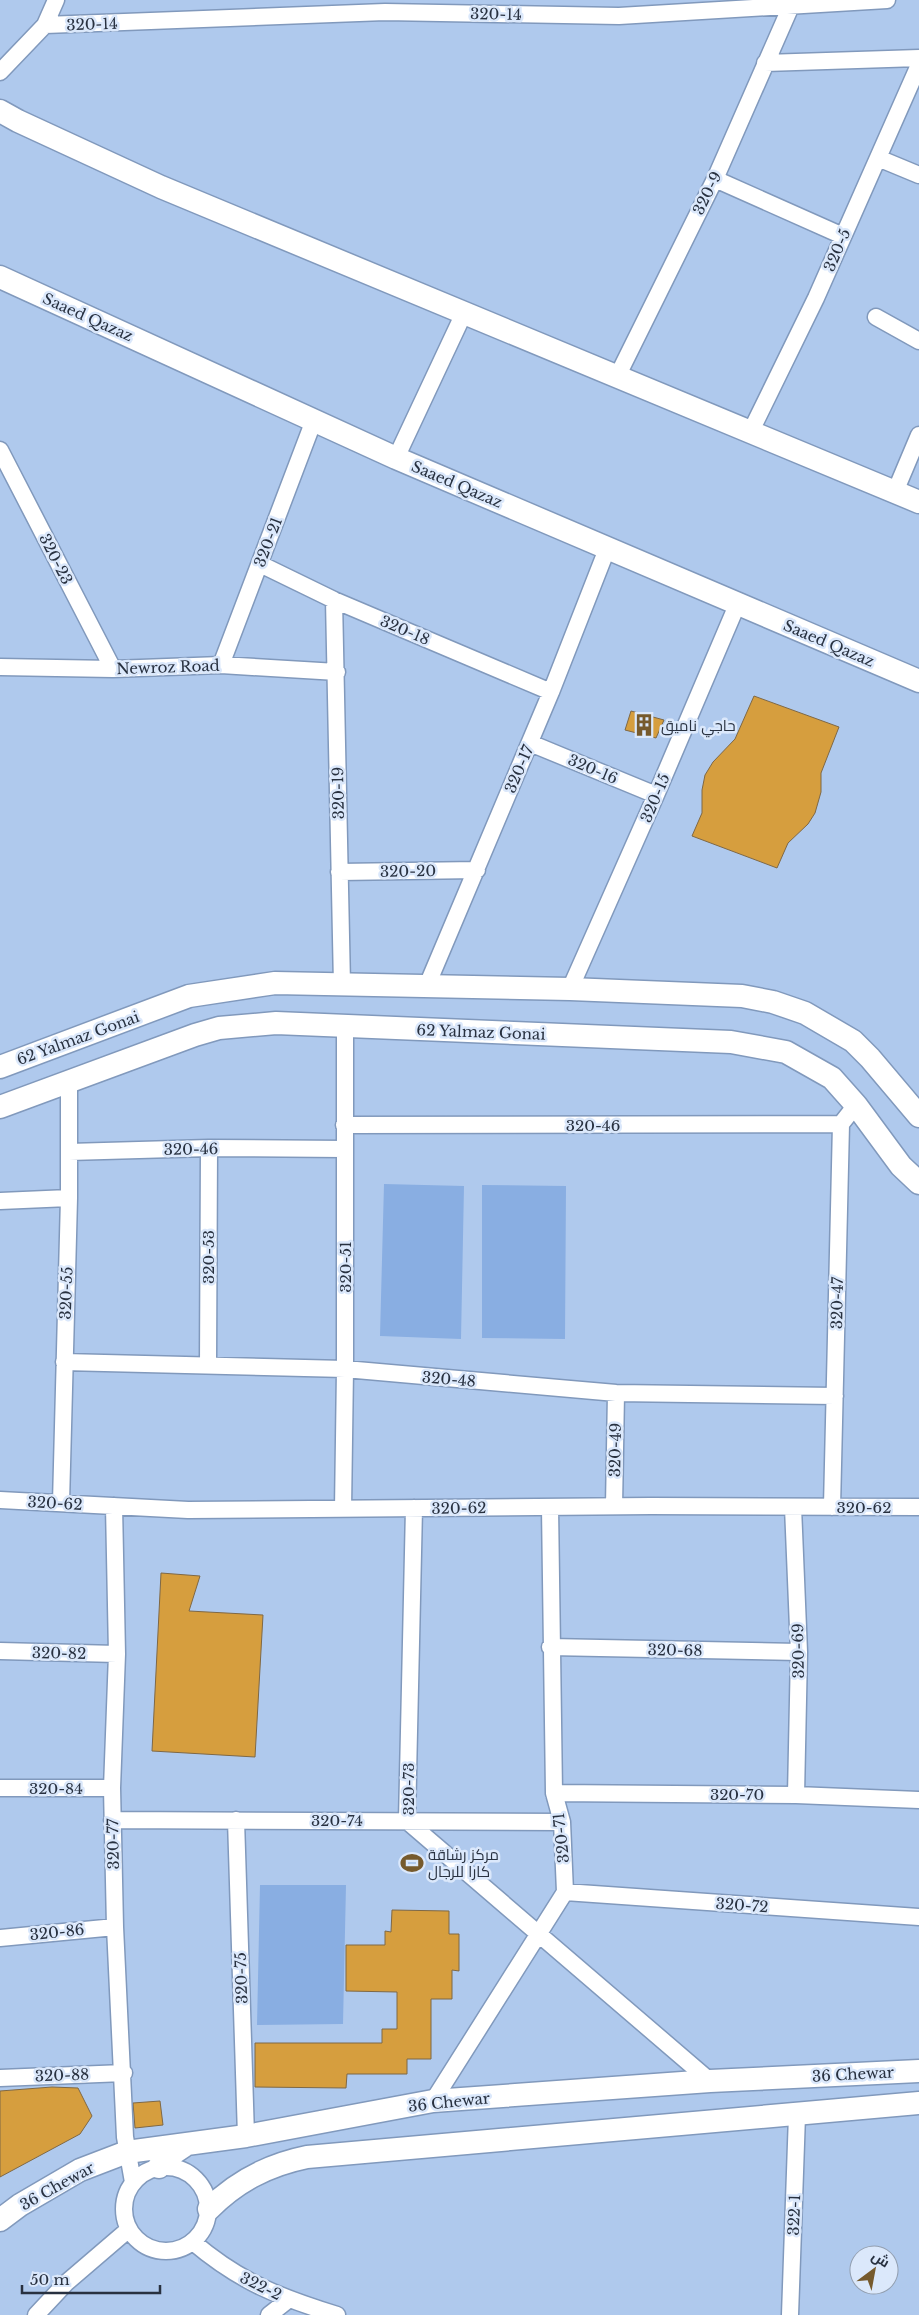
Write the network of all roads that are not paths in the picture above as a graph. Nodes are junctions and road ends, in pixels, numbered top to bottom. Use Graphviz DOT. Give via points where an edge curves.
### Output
graph roads {
  1 [pos="887,0"];
  2 [pos="52,1"];
  3 [pos="384,6"];
  4 [pos="662,6"];
  5 [pos="790,6"];
  6 [pos="45,25"];
  7 [pos="919,58"];
  8 [pos="765,63"];
  9 [pos="919,64"];
  10 [pos="0,72"];
  11 [pos="0,111"];
  12 [pos="878,158"];
  13 [pos="919,175"];
  14 [pos="715,179"];
  15 [pos="843,236"];
  16 [pos="0,277"];
  17 [pos="464,313"];
  18 [pos="876,317"];
  19 [pos="919,341"];
  20 [pos="617,377"];
  21 [pos="314,420"];
  22 [pos="750,433"];
  23 [pos="919,435"];
  24 [pos="0,450"];
  25 [pos="396,458"];
  26 [pos="895,492"];
  27 [pos="919,502"];
  28 [pos="607,549"];
  29 [pos="260,564"];
  30 [pos="334,600"];
  31 [pos="737,605"];
  32 [pos="221,665"];
  33 [pos="0,667"];
  34 [pos="113,669"];
  35 [pos="337,672"];
  36 [pos="919,681"];
  37 [pos="551,692"];
  38 [pos="530,743"];
  39 [pos="656,795"];
  40 [pos="477,870"];
  41 [pos="339,872"];
  42 [pos="342,985"];
  43 [pos="426,988"];
  44 [pos="570,990"];
  45 [pos="113,1025"];
  46 [pos="345,1026"];
  47 [pos="128,1060"];
  48 [pos="0,1067"];
  49 [pos="69,1082"];
  50 [pos="856,1105"];
  51 [pos="0,1107"];
  52 [pos="919,1116"];
  53 [pos="841,1124"];
  54 [pos="344,1125"];
  55 [pos="209,1148"];
  56 [pos="344,1149"];
  57 [pos="69,1152"];
  58 [pos="919,1183"];
  59 [pos="69,1198"];
  60 [pos="0,1201"];
  61 [pos="64,1362"];
  62 [pos="208,1365"];
  63 [pos="345,1370"];
  64 [pos="616,1393"];
  65 [pos="835,1396"];
  66 [pos="0,1500"];
  67 [pos="61,1504"];
  68 [pos="114,1506"];
  69 [pos="614,1506"];
  70 [pos="794,1506"];
  71 [pos="550,1507"];
  72 [pos="832,1507"];
  73 [pos="919,1507"];
  74 [pos="414,1508"];
  75 [pos="343,1509"];
  76 [pos="550,1647"];
  77 [pos="0,1651"];
  78 [pos="799,1652"];
  79 [pos="117,1654"];
  80 [pos="0,1788"];
  81 [pos="112,1788"];
  82 [pos="554,1793"];
  83 [pos="796,1795"];
  84 [pos="919,1800"];
  85 [pos="112,1820"];
  86 [pos="236,1820"];
  87 [pos="406,1821"];
  88 [pos="562,1822"];
  89 [pos="565,1892"];
  90 [pos="919,1917"];
  91 [pos="115,1927"];
  92 [pos="540,1934"];
  93 [pos="0,1938"];
  94 [pos="919,2071"];
  95 [pos="124,2073"];
  96 [pos="0,2078"];
  97 [pos="710,2082"];
  98 [pos="433,2102"];
  99 [pos="919,2103"];
  100 [pos="797,2115"];
  101 [pos="246,2136"];
  102 [pos="187,2144"];
  103 [pos="127,2152"];
  104 [pos="159,2167"];
  105 [pos="133,2182"];
  106 [pos="209,2209"];
  107 [pos="0,2220"];
  108 [pos="129,2229"];
  109 [pos="193,2242"];
  110 [pos="288,2300"];
  111 [pos="36,2315"];
  112 [pos="269,2315"];
  113 [pos="337,2315"];
  114 [pos="790,2315"];
  1 -- 5 [label="street, 320-14"];
  2 -- 6 [label="street"];
  3 -- 4 [label="street, 320-14" via="619,16"];
  3 -- 6 [label="street, 320-14"];
  4 -- 5 [label="street, 320-14"];
  5 -- 8 [label="street, 320-9"];
  6 -- 10 [label="street"];
  7 -- 8 [label="street"];
  8 -- 14 [label="street, 320-9"];
  9 -- 12 [label="street, 320-5"];
  11 -- 17 [label="street" via="160,187"];
  12 -- 13 [label="street"];
  12 -- 15 [label="street, 320-5"];
  14 -- 15 [label="street"];
  14 -- 20 [label="street, 320-9"];
  15 -- 22 [label="street, 320-5"];
  16 -- 21 [label="street, Saaed Qazaz"];
  17 -- 20 [label="street"];
  17 -- 25 [label="street"];
  18 -- 19 [label="street"];
  20 -- 22 [label="street"];
  21 -- 25 [label="street, Saaed Qazaz"];
  21 -- 29 [label="street, 320-21"];
  22 -- 26 [label="street"];
  23 -- 26 [label="street"];
  24 -- 34 [label="street, 320-23"];
  25 -- 28 [label="street, Saaed Qazaz"];
  26 -- 27 [label="street"];
  28 -- 31 [label="street, Saaed Qazaz"];
  28 -- 37 [label="street, 320-17"];
  29 -- 30 [label="street, 320-18"];
  29 -- 32 [label="street, 320-21"];
  30 -- 35 [label="street, 320-19"];
  30 -- 37 [label="street, 320-18"];
  31 -- 36 [label="street, Saaed Qazaz"];
  31 -- 39 [label="street, 320-15"];
  32 -- 34 [label="street, Newroz Road"];
  32 -- 35 [label="street, Newroz Road"];
  33 -- 34 [label="street, Newroz Road"];
  35 -- 41 [label="street, 320-19"];
  37 -- 38 [label="street, 320-17"];
  38 -- 39 [label="street, 320-16"];
  38 -- 40 [label="street, 320-17"];
  39 -- 44 [label="street, 320-15"];
  40 -- 41 [label="street, 320-20"];
  40 -- 43 [label="street, 320-17"];
  41 -- 42 [label="street, 320-19"];
  42 -- 43 [label="street, 62 Yalmaz Gonai"];
  42 -- 45 [label="street, 62 Yalmaz Gonai" via="275,983 189,996"];
  43 -- 44 [label="street, 62 Yalmaz Gonai"];
  44 -- 52 [label="street, 62 Yalmaz Gonai" via="742,996 804,1013 853,1041"];
  45 -- 47 [label="street"];
  45 -- 48 [label="street, 62 Yalmaz Gonai"];
  46 -- 47 [label="street, 62 Yalmaz Gonai" via="276,1023 220,1028"];
  46 -- 50 [label="street, 62 Yalmaz Gonai" via="760,1046 786,1052 809,1063 832,1078"];
  46 -- 54 [label="street, 320-51"];
  47 -- 49 [label="street, 62 Yalmaz Gonai"];
  49 -- 51 [label="street, 62 Yalmaz Gonai"];
  49 -- 57 [label="street, 320-55"];
  50 -- 53 [label="street"];
  50 -- 58 [label="street, 62 Yalmaz Gonai" via="901,1166"];
  53 -- 54 [label="street, 320-46"];
  53 -- 65 [label="street, 320-47"];
  54 -- 56 [label="street, 320-51"];
  55 -- 56 [label="street, 320-46"];
  55 -- 57 [label="street, 320-46"];
  55 -- 62 [label="street, 320-53"];
  56 -- 63 [label="street, 320-51"];
  57 -- 59 [label="street, 320-55"];
  59 -- 60 [label="street"];
  59 -- 61 [label="street, 320-55"];
  61 -- 62 [label="street, 320-48"];
  61 -- 67 [label="street, 320-55"];
  62 -- 63 [label="street, 320-48"];
  63 -- 64 [label="street, 320-48"];
  63 -- 75 [label="street, 320-51"];
  64 -- 65 [label="street, 320-48"];
  64 -- 69 [label="street, 320-49"];
  65 -- 72 [label="street, 320-47"];
  66 -- 67 [label="street, 320-62"];
  67 -- 68 [label="street, 320-62"];
  68 -- 75 [label="street, 320-62" via="188,1510"];
  68 -- 79 [label="street, 320-77"];
  69 -- 70 [label="street, 320-62"];
  69 -- 71 [label="street, 320-62"];
  70 -- 72 [label="street, 320-62"];
  70 -- 78 [label="street, 320-69"];
  71 -- 74 [label="street, 320-62"];
  71 -- 76 [label="street, 320-71"];
  72 -- 73 [label="street, 320-62"];
  74 -- 75 [label="street, 320-62"];
  74 -- 87 [label="street, 320-73"];
  76 -- 78 [label="street, 320-68"];
  76 -- 82 [label="street, 320-71"];
  77 -- 79 [label="street, 320-82"];
  78 -- 83 [label="street, 320-69"];
  79 -- 81 [label="street, 320-77"];
  80 -- 81 [label="street, 320-84"];
  81 -- 85 [label="street, 320-77"];
  82 -- 83 [label="street, 320-70"];
  82 -- 88 [label="street, 320-71"];
  83 -- 84 [label="street, 320-70"];
  85 -- 86 [label="street, 320-74"];
  85 -- 91 [label="street, 320-77"];
  86 -- 87 [label="street, 320-74"];
  86 -- 101 [label="street, 320-75"];
  87 -- 88 [label="street, 320-74"];
  87 -- 92 [label="street, 320-73"];
  88 -- 89 [label="street, 320-71"];
  89 -- 90 [label="street, 320-72"];
  89 -- 92 [label="street"];
  91 -- 93 [label="street, 320-86"];
  91 -- 95 [label="street, 320-77"];
  92 -- 97 [label="street, 320-73"];
  92 -- 98 [label="street"];
  94 -- 97 [label="street, 36 Chewar"];
  95 -- 96 [label="street, 320-88"];
  95 -- 103 [label="street, 320-77"];
  97 -- 98 [label="street, 36 Chewar"];
  98 -- 101 [label="street, 36 Chewar"];
  99 -- 100 [label="street"];
  100 -- 106 [label="street" via="307,2157 253,2174"];
  100 -- 114 [label="street, 322-1"];
  101 -- 102 [label="street, 36 Chewar"];
  102 -- 103 [label="street, 36 Chewar"];
  102 -- 104 [label="street"];
  103 -- 105 [label="street, 320-77"];
  103 -- 107 [label="street, 36 Chewar" via="80,2170"];
  104 -- 105 [label="street" via="145,2172"];
  104 -- 106 [label="street" via="174,2167 199,2181"];
  105 -- 108 [label="street" via="124,2205"];
  106 -- 109 [label="street" via="202,2233"];
  108 -- 109 [label="street" via="142,2242 158,2250 170,2251"];
  108 -- 111 [label="street" via="66,2283"];
  109 -- 110 [label="street, 322-2" via="237,2276"];
  110 -- 112 [label="street"];
  110 -- 113 [label="street, 322-2"];
}
